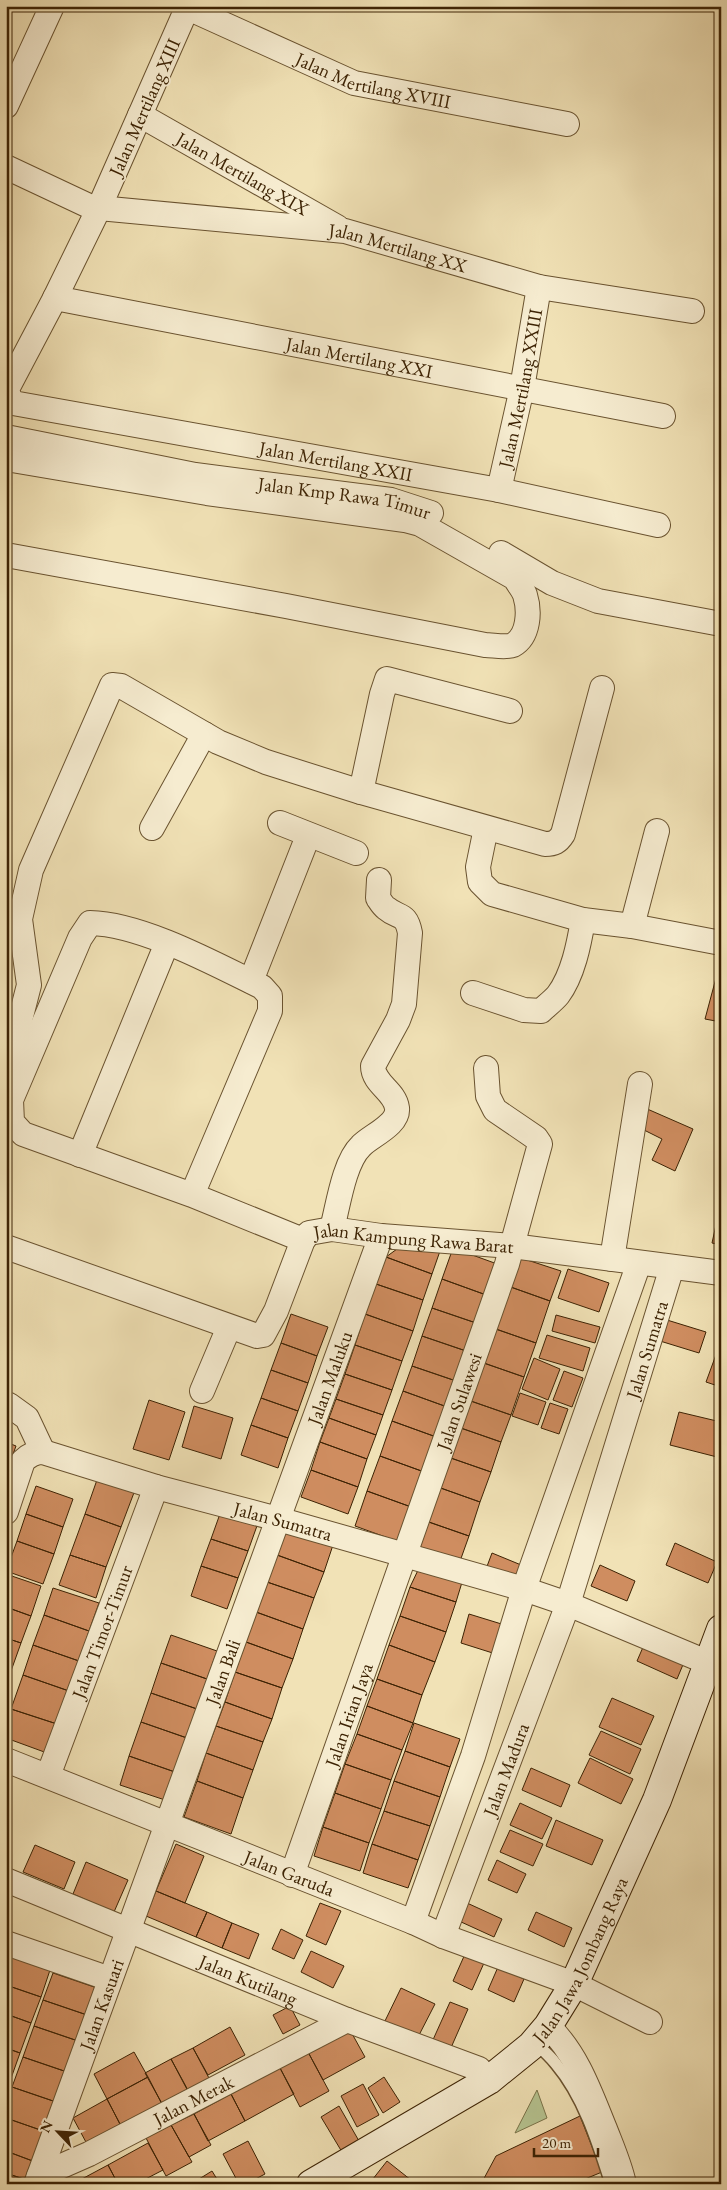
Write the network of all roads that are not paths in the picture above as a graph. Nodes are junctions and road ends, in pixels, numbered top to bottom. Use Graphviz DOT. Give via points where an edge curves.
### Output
graph roads {
  1 [pos="52,6"];
  2 [pos="188,7"];
  3 [pos="6,106"];
  4 [pos="140,115"];
  5 [pos="568,124"];
  6 [pos="6,167"];
  7 [pos="99,208"];
  8 [pos="345,231"];
  9 [pos="539,286"];
  10 [pos="55,298"];
  11 [pos="692,312"];
  12 [pos="522,388"];
  13 [pos="12,403"];
  14 [pos="663,416"];
  15 [pos="6,437"];
  16 [pos="6,459"];
  17 [pos="499,490"];
  18 [pos="658,524"];
  19 [pos="6,555"];
  20 [pos="721,624"];
  21 [pos="602,688"];
  22 [pos="510,711"];
  23 [pos="204,734"];
  24 [pos="361,792"];
  25 [pos="280,823"];
  26 [pos="152,828"];
  27 [pos="486,828"];
  28 [pos="657,831"];
  29 [pos="308,836"];
  30 [pos="356,854"];
  31 [pos="379,880"];
  32 [pos="583,920"];
  33 [pos="632,926"];
  34 [pos="167,943"];
  35 [pos="721,943"];
  36 [pos="251,981"];
  37 [pos="473,993"];
  38 [pos="486,1068"];
  39 [pos="6,1075"];
  40 [pos="640,1084"];
  41 [pos="80,1155"];
  42 [pos="192,1195"];
  43 [pos="332,1229"];
  44 [pos="381,1236"];
  45 [pos="303,1240"];
  46 [pos="512,1246"];
  47 [pos="6,1247"];
  48 [pos="612,1259"];
  49 [pos="639,1263"];
  50 [pos="672,1267"];
  51 [pos="721,1273"];
  52 [pos="229,1327"];
  53 [pos="202,1391"];
  54 [pos="9,1405"];
  55 [pos="43,1452"];
  56 [pos="156,1487"];
  57 [pos="6,1512"];
  58 [pos="278,1519"];
  59 [pos="406,1555"];
  60 [pos="524,1589"];
  61 [pos="568,1604"];
  62 [pos="721,1629"];
  63 [pos="708,1663"];
  64 [pos="6,1760"];
  65 [pos="48,1776"];
  66 [pos="167,1824"];
  67 [pos="292,1875"];
  68 [pos="6,1880"];
  69 [pos="413,1922"];
  70 [pos="128,1930"];
  71 [pos="443,1936"];
  72 [pos="6,1943"];
  73 [pos="110,1979"];
  74 [pos="574,1984"];
  75 [pos="347,2020"];
  76 [pos="650,2022"];
  77 [pos="541,2034"];
  78 [pos="489,2080"];
  79 [pos="38,2180"];
  80 [pos="311,2184"];
  81 [pos="610,2184"];
  82 [pos="624,2184"];
  1 -- 3 [label="street"];
  2 -- 4 [label="street, Jalan Mertilang XIII"];
  2 -- 5 [label="street, Jalan Mertilang XVIII" via="354,83"];
  4 -- 7 [label="street, Jalan Mertilang XIII"];
  4 -- 8 [label="street, Jalan Mertilang XIX"];
  6 -- 7 [label="street"];
  7 -- 8 [label="street, Jalan Mertilang XX"];
  7 -- 10 [label="street, Jalan Mertilang XIII"];
  8 -- 9 [label="street, Jalan Mertilang XX"];
  9 -- 11 [label="street, Jalan Mertilang XX"];
  9 -- 12 [label="street, Jalan Mertilang XXIII"];
  10 -- 12 [label="street, Jalan Mertilang XXI"];
  10 -- 13 [label="street, Jalan Mertilang XIII" via="6,391"];
  12 -- 14 [label="street, Jalan Mertilang XXI"];
  12 -- 17 [label="street, Jalan Mertilang XXIII"];
  13 -- 17 [label="street, Jalan Mertilang XXII"];
  15 -- 20 [label="street, Jalan Kmp Rawa Timur" via="195,475 391,500 434,514 552,583 598,600"];
  16 -- 19 [label="street" via="420,524 515,578 528,606 527,621 523,637 511,646 486,645"];
  17 -- 18 [label="street, Jalan Mertilang XXII"];
  21 -- 27 [label="street" via="563,834 558,841 545,844"];
  22 -- 24 [label="street" via="387,679"];
  23 -- 24 [label="street" via="266,762"];
  23 -- 26 [label="street"];
  23 -- 39 [label="street" via="122,686 115,684 110,688 31,870 20,919 29,985"];
  24 -- 27 [label="street"];
  25 -- 29 [label="street"];
  27 -- 32 [label="street" via="478,866 480,882 492,894"];
  28 -- 33 [label="street"];
  29 -- 30 [label="street"];
  29 -- 36 [label="street"];
  31 -- 43 [label="street" via="378,898 386,908 408,922 410,933 404,1004 373,1066 373,1074 398,1110 395,1118 361,1146 352,1159"];
  32 -- 33 [label="street"];
  32 -- 37 [label="street" via="569,971 558,994 541,1012 524,1010"];
  33 -- 35 [label="street"];
  34 -- 36 [label="street"];
  34 -- 41 [label="street"];
  34 -- 41 [label="street" via="106,924 90,923 80,938 11,1100 12,1122 24,1134"];
  36 -- 42 [label="street" via="262,986 270,996 270,1011"];
  38 -- 46 [label="street, Jalan Sulawesi" via="488,1096 495,1110 540,1144"];
  40 -- 48 [label="street"];
  41 -- 42 [label="street"];
  42 -- 45 [label="street"];
  43 -- 44 [label="street, Jalan Kampung Rawa Barat"];
  43 -- 45 [label="street, Jalan Kampung Rawa Barat" via="309,1233"];
  44 -- 46 [label="street, Jalan Kampung Rawa Barat"];
  44 -- 58 [label="street, Jalan Maluku"];
  45 -- 52 [label="street, Jalan Kampung Rawa Barat" via="276,1311 263,1335"];
  46 -- 48 [label="street, Jalan Kampung Rawa Barat"];
  46 -- 59 [label="street, Jalan Sulawesi"];
  47 -- 52 [label="street, Jalan Kampung Rawa Barat"];
  48 -- 49 [label="street, Jalan Kampung Rawa Barat"];
  49 -- 50 [label="street, Jalan Kampung Rawa Barat"];
  49 -- 60 [label="street, Jalan Sumatra"];
  50 -- 51 [label="street, Jalan Kampung Rawa Barat"];
  50 -- 61 [label="street, Jalan Sumatra"];
  52 -- 53 [label="street"];
  54 -- 55 [label="street" via="27,1418"];
  55 -- 56 [label="street, Jalan Sumatra"];
  55 -- 57 [label="street" via="23,1461"];
  56 -- 58 [label="street, Jalan Sumatra"];
  56 -- 65 [label="street, Jalan Timor-Timur"];
  58 -- 59 [label="street, Jalan Sumatra"];
  58 -- 66 [label="street, Jalan Bali"];
  59 -- 60 [label="street, Jalan Sumatra"];
  59 -- 67 [label="street, Jalan Irian Jaya"];
  60 -- 61 [label="street, Jalan Sumatra"];
  60 -- 69 [label="street, Jalan Madura" via="473,1756"];
  61 -- 63 [label="street, Jalan Sumatra"];
  61 -- 71 [label="street, Jalan Madura"];
  62 -- 63 [label="main road, Jalan Jawa Jombang Raya"];
  63 -- 74 [label="main road, Jalan Jawa Jombang Raya" via="657,1800"];
  64 -- 65 [label="street, Jalan Garuda"];
  65 -- 66 [label="street, Jalan Garuda"];
  66 -- 67 [label="street, Jalan Garuda"];
  66 -- 70 [label="street, Jalan Kasuari"];
  67 -- 69 [label="street, Jalan Garuda"];
  68 -- 70 [label="street, Jalan Kutilang"];
  69 -- 71 [label="street, Jalan Garuda"];
  70 -- 73 [label="street, Jalan Kasuari"];
  70 -- 75 [label="street, Jalan Kutilang"];
  71 -- 74 [label="street, Jalan Garuda"];
  72 -- 73 [label="street"];
  73 -- 79 [label="street, Jalan Kasuari"];
  74 -- 76 [label="street, Jalan Garuda"];
  74 -- 77 [label="main road, Jalan Jawa Jombang Raya"];
  75 -- 78 [label="street, Jalan Kutilang" via="479,2069"];
  75 -- 79 [label="street, Jalan Merak"];
  77 -- 78 [label="main road, Jalan Jawa Jombang Raya"];
  77 -- 81 [label="lane" via="592,2128"];
  77 -- 82 [label="street" via="561,2038 571,2054 590,2092"];
  78 -- 80 [label="main road, Jalan Jawa Jombang Raya"];
}
